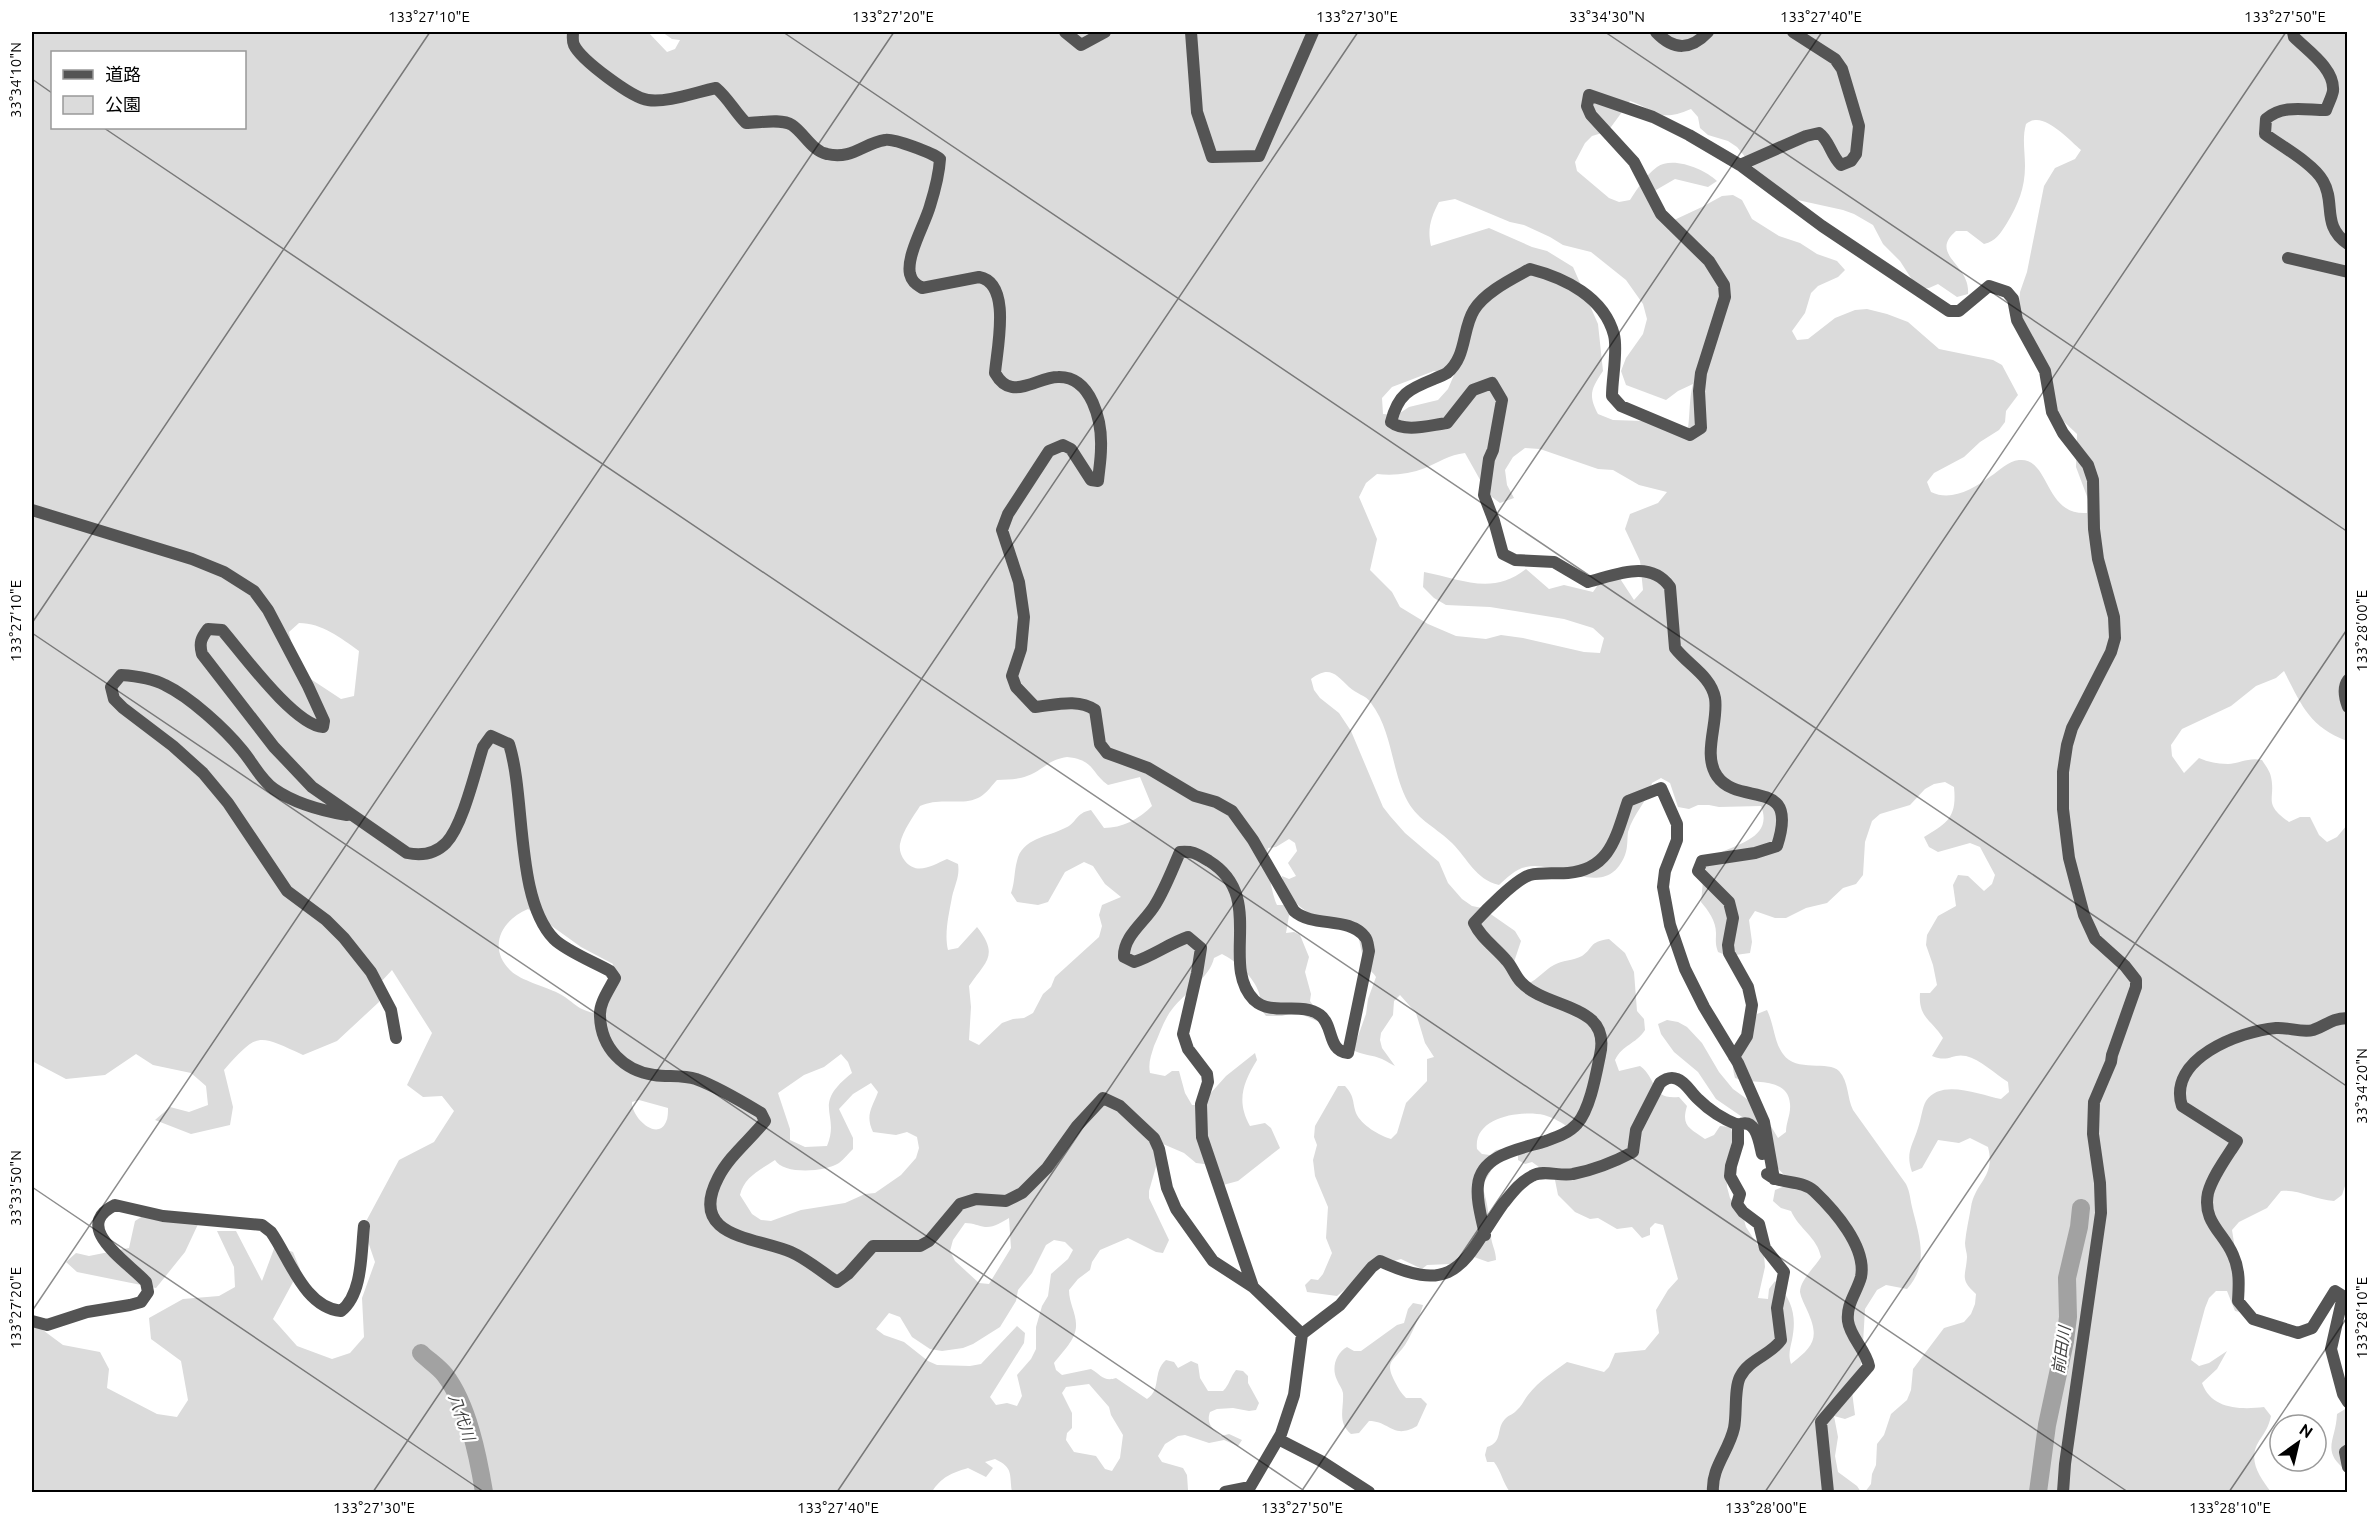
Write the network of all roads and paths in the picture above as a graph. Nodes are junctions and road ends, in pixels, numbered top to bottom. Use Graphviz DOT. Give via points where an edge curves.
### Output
graph roads {
  1 [pos="573,32"];
  2 [pos="1065,32"];
  3 [pos="1106,32"];
  4 [pos="1191,32"];
  5 [pos="1313,32"];
  6 [pos="1656,32"];
  7 [pos="1708,32"];
  8 [pos="1793,32"];
  9 [pos="2293,32"];
  10 [pos="1740,165"];
  11 [pos="2348,244"];
  12 [pos="2288,258"];
  13 [pos="2348,272"];
  14 [pos="32,510"];
  15 [pos="2348,680"];
  16 [pos="2348,707"];
  17 [pos="352,816"];
  18 [pos="2348,1018"];
  19 [pos="396,1038"];
  20 [pos="1734,1057"];
  21 [pos="1738,1125"];
  22 [pos="1774,1179"];
  23 [pos="364,1226"];
  24 [pos="1485,1235"];
  25 [pos="1253,1287"];
  26 [pos="32,1321"];
  27 [pos="1302,1334"];
  28 [pos="2348,1402"];
  29 [pos="1278,1439"];
  30 [pos="2348,1450"];
  31 [pos="2348,1467"];
  32 [pos="1225,1492"];
  33 [pos="1369,1492"];
  34 [pos="1713,1492"];
  35 [pos="1828,1492"];
  36 [pos="2063,1492"];
  1 -- 25 [label="street" via="574,45 594,68 646,100 716,88 746,123 792,125 826,154 851,154 886,139 933,153 940,159 938,179 914,249 909,272 913,283 922,288 979,277 988,279 996,288 1000,308 995,373 999,379 1014,387 1056,376 1070,377 1083,386 1096,409 1101,449 1098,481 1091,480 1071,449 1063,445 1049,451 1008,514 1002,530 1019,582 1024,617 1021,649 1012,676 1016,687 1035,708 1087,705 1095,710 1100,744 1107,753 1148,768 1196,796 1232,811 1294,911 1302,918 1352,927 1366,938 1369,951 1348,1053 1335,1046 1323,1017 1310,1009 1276,1009 1254,1000 1242,979 1237,897 1217,867 1193,851 1180,852 1156,904 1124,949 1124,957 1134,962 1188,937 1201,948 1183,1034 1188,1049 1207,1074 1200,1112 1202,1137"];
  2 -- 3 [label="street" via="1081,45"];
  4 -- 5 [label="street" via="1197,112 1212,157 1259,156"];
  6 -- 7 [label="street" via="1673,45 1685,46 1698,43"];
  8 -- 10 [label="street" via="1835,59 1842,69 1859,126 1856,154 1841,165 1832,156 1826,138 1819,134"];
  9 -- 11 [label="street" via="2326,70 2333,91 2326,110 2282,109 2272,114 2266,119 2265,134 2318,174 2325,184 2331,224 2338,237"];
  10 -- 20 [label="street" via="1653,117 1589,94 1587,106 1591,115 1634,162 1661,214 1709,261 1724,285 1725,297 1701,373 1699,431 1690,435 1621,406 1612,396 1614,337 1605,312 1556,276 1530,269 1480,302 1473,311 1463,349 1447,373 1405,393 1395,406 1391,422 1398,427 1415,428 1447,423 1473,390 1492,383 1502,400 1484,495 1503,555 1515,560 1554,562 1588,582 1639,570 1651,571 1670,587 1675,648 1703,676 1715,697 1711,752 1717,777 1730,786 1767,796 1783,816 1777,846 1702,861 1698,871 1730,902 1733,918 1729,953 1748,987 1752,1005 1748,1036"];
  10 -- 36 [label="street" via="1822,226 1949,311 1959,311 1989,286 2007,292 2013,299 2017,320 2045,371 2052,412 2088,465 2093,480 2098,559 2114,617 2115,638 2072,728 2063,772 2063,808 2069,858 2085,915 2095,939 2125,966 2136,980 2136,987 2094,1102 2093,1134 2101,1213"];
  12 -- 13 [label="street"];
  14 -- 17 [label="street" via="192,560 224,572 254,591 308,687 324,720 323,727 302,718 285,702 222,630 208,628 199,645 202,654 274,747 312,787"];
  15 -- 16 [label="street"];
  17 -- 19 [label="street" via="330,812 272,788 220,727 166,685 121,675 111,687 114,699 123,708 203,773 287,891 344,938 376,981 390,1010"];
  17 -- 25 [label="street" via="407,853 432,852 446,843 457,826 490,736 508,744 515,763 524,851 541,923 556,941 610,971 615,978 600,1016 606,1043 614,1056 633,1070 694,1079 761,1113 765,1121 734,1155 712,1191 710,1213 738,1238 791,1252 837,1282 873,1246 920,1246 929,1241 960,1204 976,1199 1006,1201 1022,1193 1103,1098 1120,1106 1154,1138 1176,1209 1213,1262"];
  18 -- 28 [label="street" via="2329,1021 2312,1030 2277,1027 2253,1032 2216,1047 2195,1060 2180,1082 2179,1096 2182,1106 2237,1140 2212,1183 2207,1209 2211,1223 2233,1254 2239,1276 2238,1301 2253,1319 2298,1334 2312,1328 2335,1292 2343,1296 2331,1348"];
  20 -- 22 [label="street" via="1764,1122"];
  20 -- 24 [label="street" via="1699,997 1670,925 1663,887 1677,840 1677,824 1661,788 1628,801 1613,844 1600,862 1588,870 1530,875 1499,897 1474,923 1522,983 1595,1021 1602,1049 1583,1115 1576,1126 1561,1136 1486,1164 1477,1187"];
  21 -- 22 [label="street" via="1744,1122 1753,1127 1766,1172"];
  21 -- 24 [label="street" via="1711,1111 1683,1082 1664,1079 1636,1130 1633,1152 1573,1174 1532,1176 1515,1189"];
  21 -- 34 [label="street" via="1730,1176 1740,1194 1737,1204 1759,1224 1765,1248 1784,1272 1777,1308 1781,1340 1739,1378 1734,1429 1714,1472"];
  22 -- 35 [label="street" via="1813,1190 1844,1225 1861,1259 1861,1277 1848,1320 1869,1366 1821,1422"];
  23 -- 26 [label="street" via="356,1293 341,1311 329,1310 315,1300 271,1232 262,1225 163,1216 115,1205 101,1214 100,1238 146,1282 148,1292 141,1302 87,1312 47,1326"];
  24 -- 27 [label="street" via="1470,1257 1443,1274 1403,1272 1380,1261 1340,1305"];
  25 -- 27 [label="street"];
  27 -- 29 [label="street" via="1294,1395"];
  29 -- 32 [label="street" via="1250,1487"];
  29 -- 33 [label="street"];
  30 -- 31 [label="street"];
}
